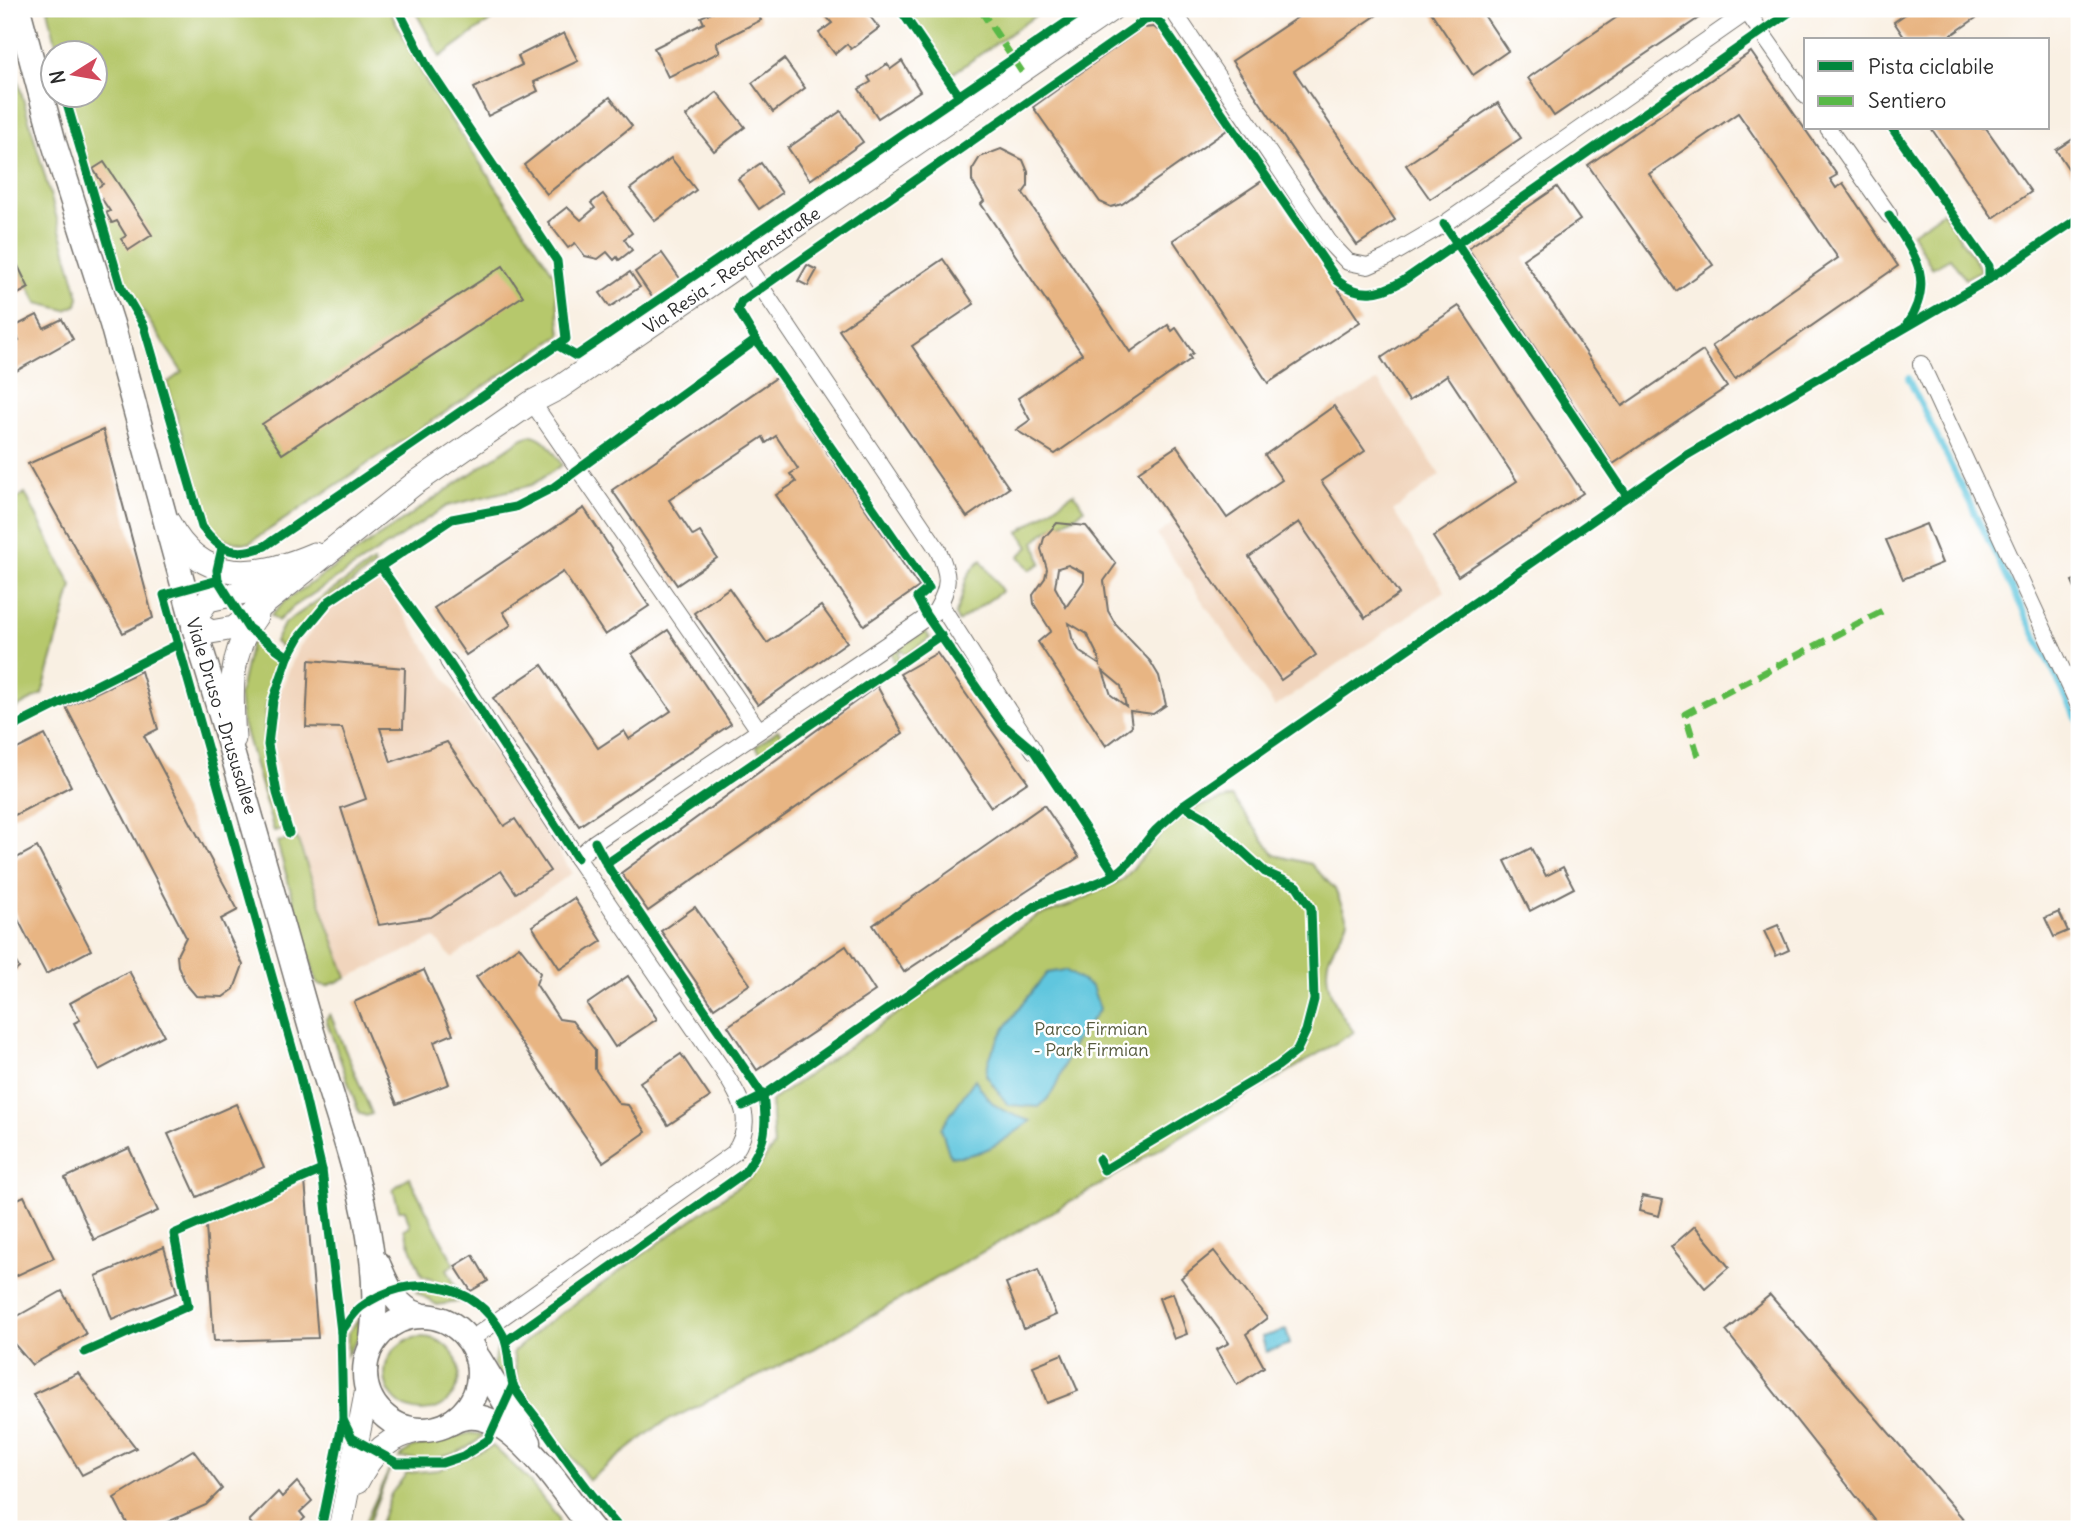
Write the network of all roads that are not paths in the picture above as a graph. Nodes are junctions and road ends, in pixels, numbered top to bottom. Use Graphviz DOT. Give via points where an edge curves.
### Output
graph roads {
  1 [pos="18,9"];
  2 [pos="1112,9"];
  3 [pos="1172,9"];
  4 [pos="1746,10"];
  5 [pos="1804,93"];
  6 [pos="1829,130"];
  7 [pos="1889,215"];
  8 [pos="745,263"];
  9 [pos="1921,365"];
  10 [pos="533,402"];
  11 [pos="162,509"];
  12 [pos="343,540"];
  13 [pos="280,589"];
  14 [pos="940,604"];
  15 [pos="194,624"];
  16 [pos="448,661"];
  17 [pos="2079,706"];
  18 [pos="758,729"];
  19 [pos="1034,751"];
  20 [pos="234,753"];
  21 [pos="577,858"];
  22 [pos="365,1223"];
  23 [pos="420,1315"];
  24 [pos="470,1340"];
  25 [pos="371,1346"];
  26 [pos="367,1389"];
  27 [pos="452,1422"];
  28 [pos="421,1430"];
  29 [pos="549,1473"];
  30 [pos="341,1523"];
  31 [pos="592,1529"];
  1 -- 11 [label="main road, Viale Druso - Drususallee"];
  2 -- 8 [label="main road, Via Resia - Reschenstraße"];
  3 -- 4 [label="street" via="1329,242 1348,262 1368,265 1444,224"];
  4 -- 5 [label="street"];
  6 -- 7 [label="street"];
  8 -- 10 [label="main road, Via Resia - Reschenstraße"];
  8 -- 14 [label="street" via="938,550 946,567 948,591"];
  9 -- 17 [label="street"];
  10 -- 12 [label="main road, Via Resia - Reschenstraße" via="414,484"];
  10 -- 18 [label="street"];
  11 -- 12 [label="main road" via="179,542 217,570 265,570 301,560"];
  11 -- 15 [label="main road, Viale Druso - Drususallee"];
  12 -- 13 [label="main road, Via Resia - Reschenstraße"];
  12 -- 15 [label="main road, Via Resia - Reschenstraße" via="266,585 208,600"];
  13 -- 15 [label="main road, Via Resia - Reschenstraße" via="234,628 224,632"];
  13 -- 20 [label="main road" via="250,623 230,681"];
  14 -- 18 [label="street" via="936,611"];
  14 -- 19 [label="street"];
  15 -- 20 [label="main road, Viale Druso - Drususallee"];
  16 -- 21 [label="street"];
  18 -- 21 [label="street"];
  20 -- 22 [label="main road, Viale Druso - Drususallee" via="310,1029 336,1104"];
  21 -- 24 [label="street" via="724,1072 743,1106 744,1139 734,1153"];
  22 -- 23 [label="main road, Viale Druso - Drususallee" via="387,1285 402,1306"];
  22 -- 25 [label="main road, Viale Druso - Drususallee" via="374,1287"];
  23 -- 24 [label="main road" via="447,1320"];
  23 -- 25 [label="main road" via="387,1327"];
  24 -- 27 [label="main road" via="479,1364 477,1391 467,1409"];
  24 -- 29 [label="main road"];
  25 -- 26 [label="main road" via="366,1361"];
  26 -- 28 [label="main road" via="389,1420"];
  26 -- 30 [label="main road"];
  27 -- 28 [label="main road"];
  27 -- 29 [label="main road" via="468,1417 496,1424 520,1440"];
  28 -- 30 [label="main road" via="391,1440 375,1452"];
  29 -- 31 [label="main road"];
}
